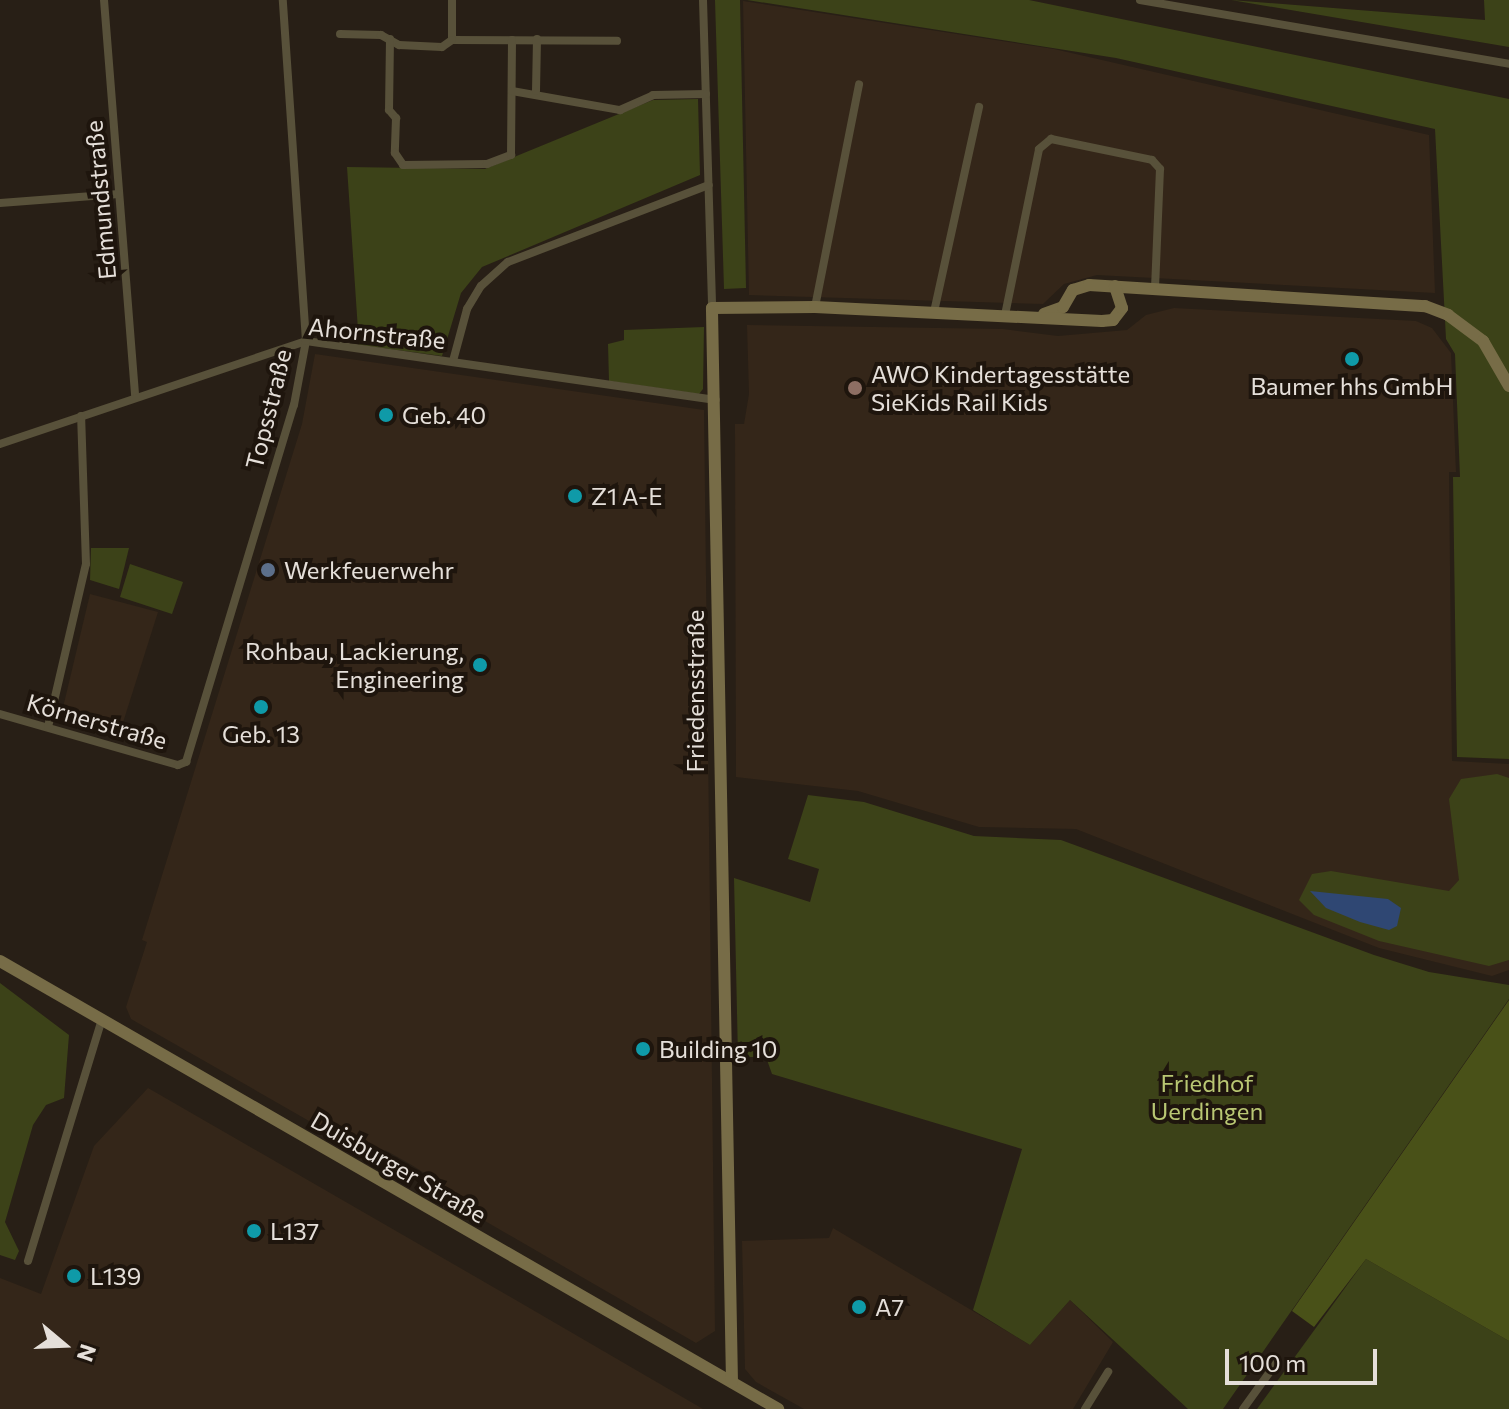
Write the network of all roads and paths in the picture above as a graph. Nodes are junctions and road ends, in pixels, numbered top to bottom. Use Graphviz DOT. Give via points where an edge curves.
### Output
graph roads {
  1 [pos="104,0"];
  2 [pos="283,0"];
  3 [pos="452,0"];
  4 [pos="703,0"];
  5 [pos="1140,0"];
  6 [pos="340,34"];
  7 [pos="390,39"];
  8 [pos="537,39"];
  9 [pos="452,40"];
  10 [pos="512,40"];
  11 [pos="617,41"];
  12 [pos="1505,63"];
  13 [pos="859,84"];
  14 [pos="512,91"];
  15 [pos="536,91"];
  16 [pos="706,94"];
  17 [pos="979,107"];
  18 [pos="709,185"];
  19 [pos="119,194"];
  20 [pos="0,203"];
  21 [pos="1115,286"];
  22 [pos="1073,290"];
  23 [pos="1150,290"];
  24 [pos="1123,302"];
  25 [pos="815,307"];
  26 [pos="712,308"];
  27 [pos="934,312"];
  28 [pos="1005,315"];
  29 [pos="1037,316"];
  30 [pos="1078,320"];
  31 [pos="306,341"];
  32 [pos="453,361"];
  33 [pos="1509,386"];
  34 [pos="135,397"];
  35 [pos="716,400"];
  36 [pos="81,416"];
  37 [pos="0,444"];
  38 [pos="0,714"];
  39 [pos="48,727"];
  40 [pos="182,766"];
  41 [pos="0,961"];
  42 [pos="102,1019"];
  43 [pos="28,1261"];
  44 [pos="1277,1362"];
  45 [pos="1108,1372"];
  46 [pos="732,1382"];
  47 [pos="778,1409"];
  48 [pos="1085,1409"];
  49 [pos="1243,1409"];
  1 -- 19 [label="street, Edmundstraße"];
  2 -- 31 [label="street, Topsstraße"];
  3 -- 9 [label="street"];
  4 -- 16 [label="street, Friedensstraße"];
  5 -- 12 [label="street"];
  6 -- 7 [label="street"];
  7 -- 9 [label="street" via="399,45 442,47"];
  7 -- 14 [label="street" via="389,110 396,118 395,153 403,165 487,164 511,155"];
  8 -- 10 [label="street"];
  8 -- 11 [label="street"];
  8 -- 15 [label="street"];
  9 -- 10 [label="street"];
  10 -- 14 [label="street"];
  13 -- 25 [label="street"];
  14 -- 15 [label="street"];
  15 -- 16 [label="street" via="620,110 653,95"];
  16 -- 18 [label="street, Friedensstraße"];
  17 -- 27 [label="street"];
  18 -- 26 [label="street, Friedensstraße"];
  18 -- 32 [label="street" via="508,262 481,286 467,309"];
  19 -- 20 [label="street"];
  19 -- 34 [label="street, Edmundstraße"];
  21 -- 22 [label="main road"];
  21 -- 23 [label="main road"];
  21 -- 24 [label="main road"];
  22 -- 29 [label="main road" via="1063,307"];
  22 -- 30 [label="main road" via="1070,309"];
  23 -- 24 [label="main road"];
  23 -- 28 [label="street" via="1160,169 1152,160 1051,139 1039,149"];
  23 -- 33 [label="main road" via="1425,306 1468,327 1495,358"];
  24 -- 30 [label="main road" via="1113,320"];
  25 -- 26 [label="main road"];
  25 -- 27 [label="main road"];
  26 -- 35 [label="main road, Friedensstraße"];
  27 -- 28 [label="main road"];
  28 -- 29 [label="main road"];
  29 -- 30 [label="main road"];
  31 -- 32 [label="street, Ahornstraße"];
  31 -- 34 [label="street, Ahornstraße"];
  31 -- 40 [label="street, Topsstraße" via="294,405"];
  32 -- 35 [label="street, Ahornstraße"];
  34 -- 36 [label="street, Ahornstraße"];
  35 -- 46 [label="main road, Friedensstraße"];
  36 -- 37 [label="street, Ahornstraße"];
  36 -- 39 [label="street" via="86,564"];
  38 -- 39 [label="street, Körnerstraße"];
  39 -- 40 [label="street, Körnerstraße"];
  41 -- 42 [label="main road, Duisburger Straße"];
  42 -- 43 [label="street"];
  42 -- 46 [label="main road, Duisburger Straße"];
  44 -- 49 [label="street"];
  45 -- 48 [label="street"];
  46 -- 47 [label="main road, Duisburger Straße"];
}
